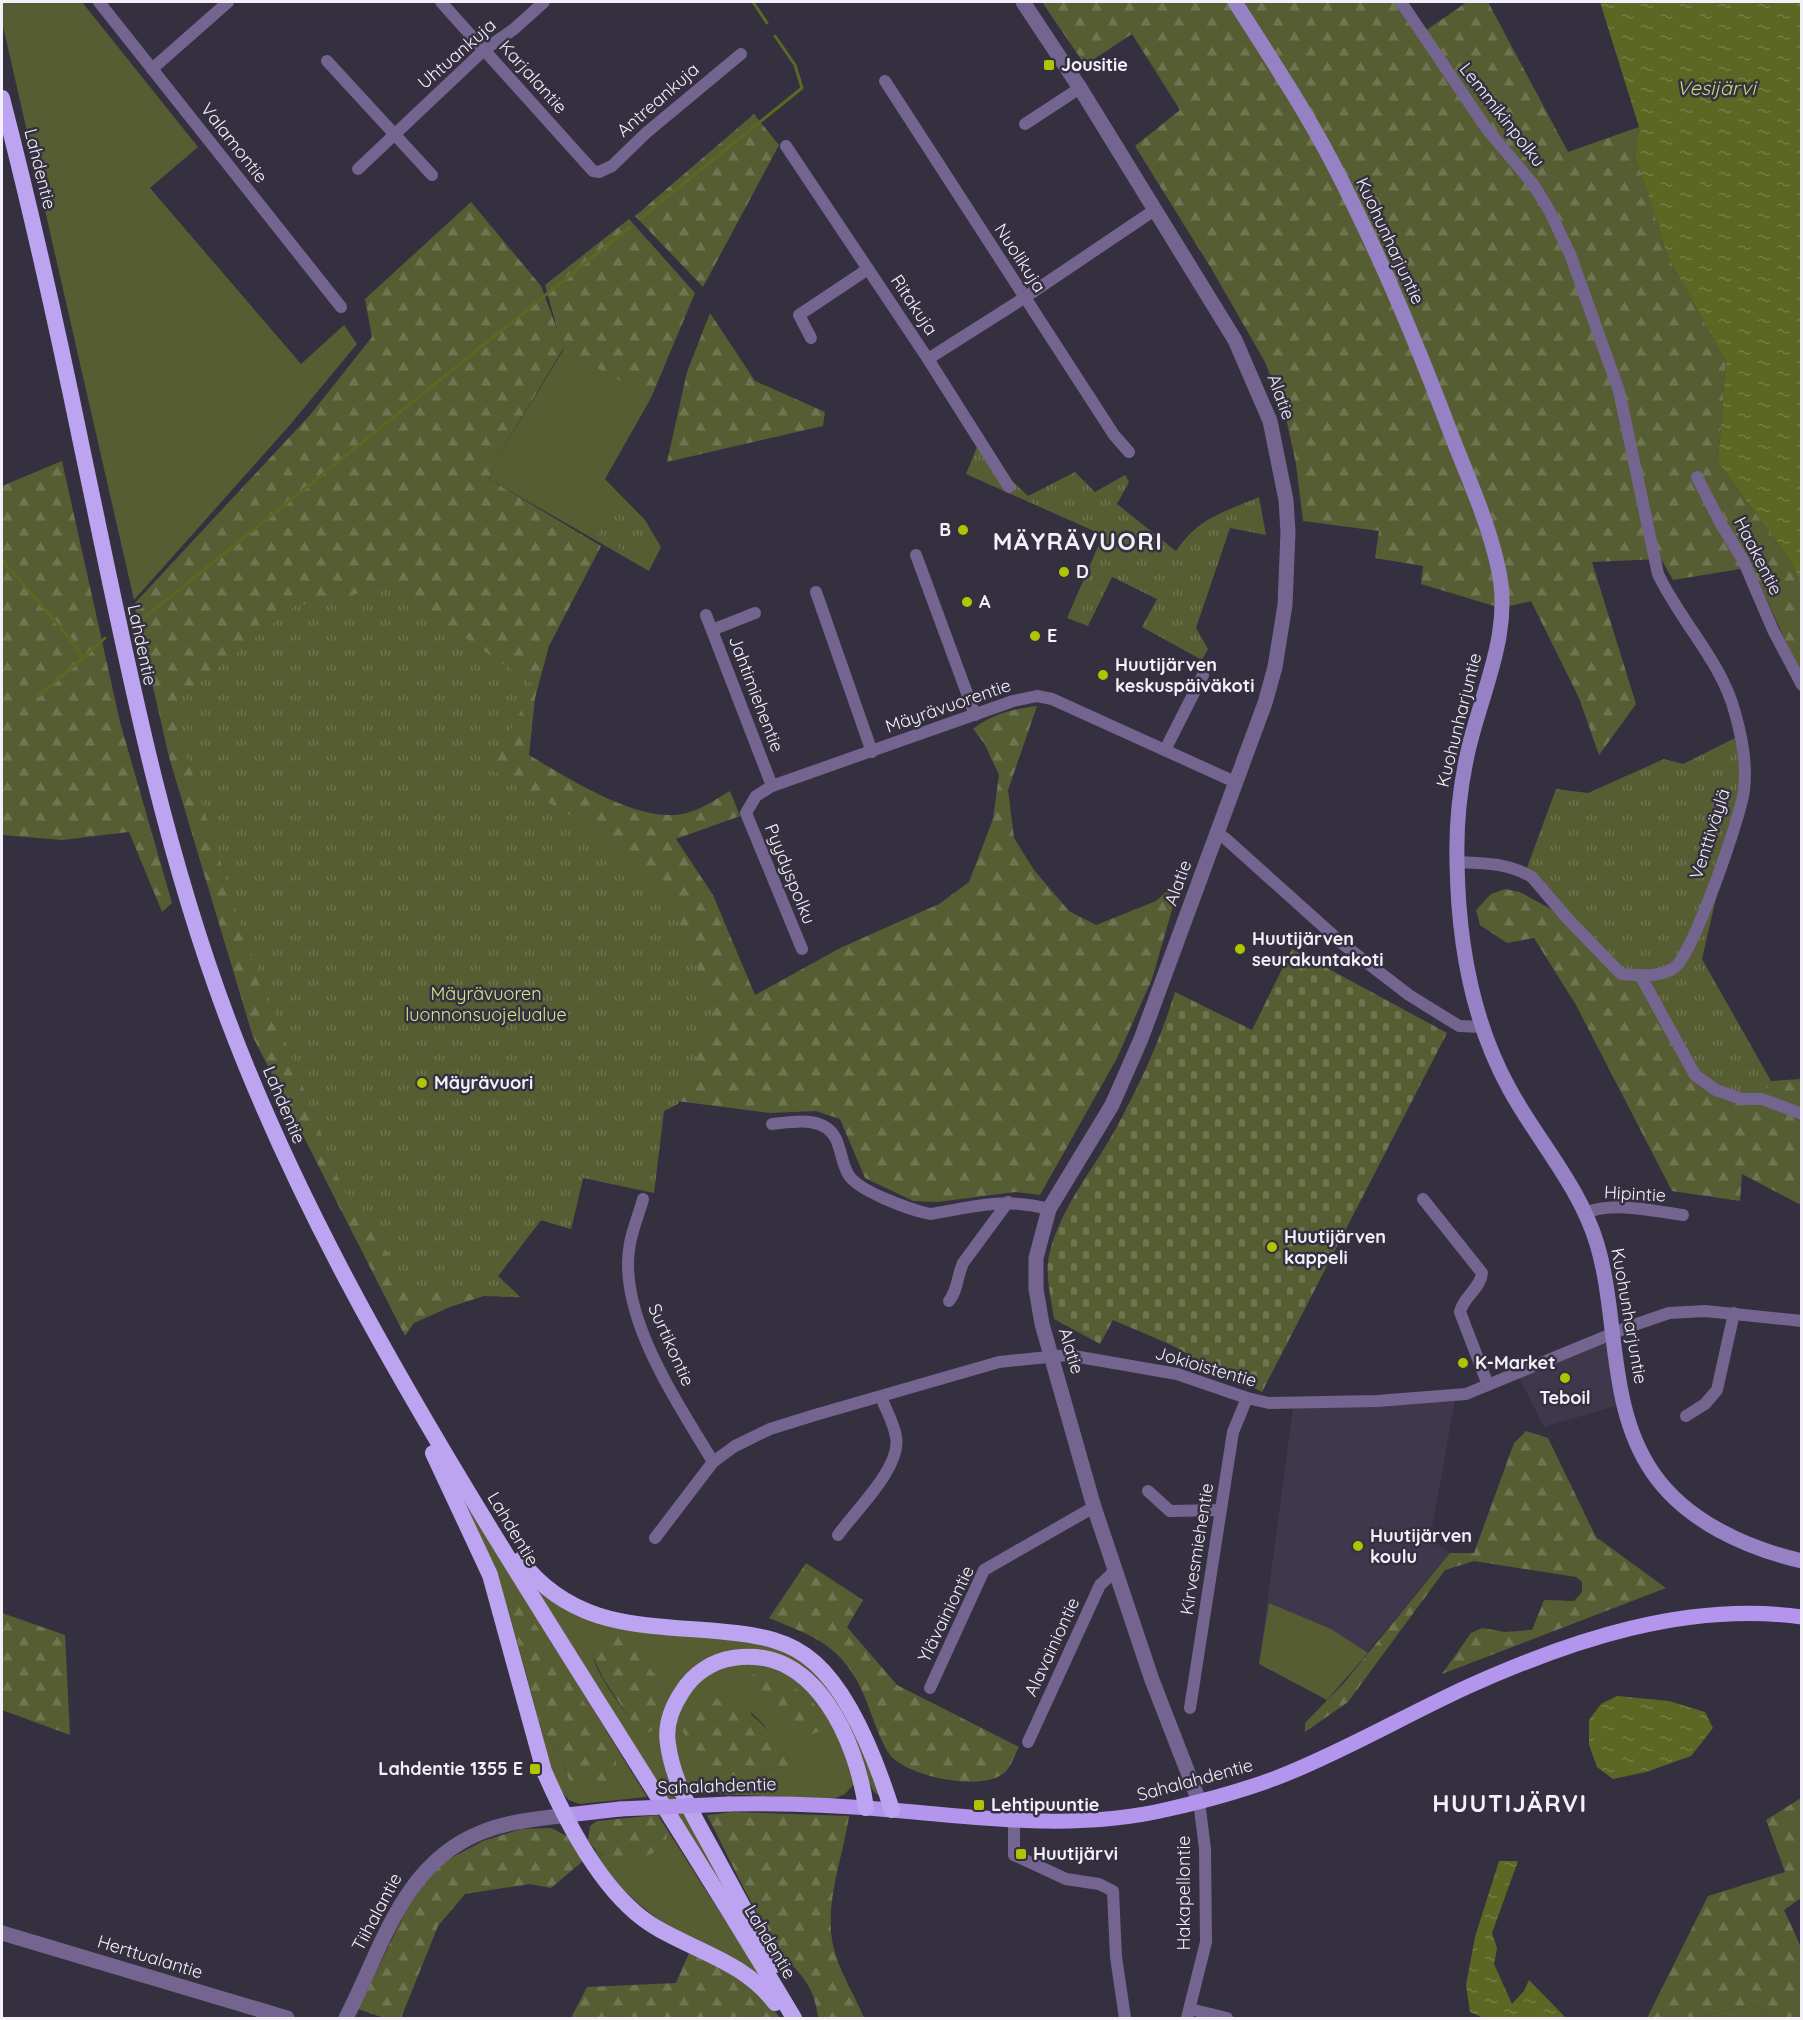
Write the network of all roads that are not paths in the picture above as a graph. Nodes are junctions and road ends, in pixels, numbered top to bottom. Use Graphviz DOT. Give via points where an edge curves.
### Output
graph roads {
  1 [pos="99,2"];
  2 [pos="228,2"];
  3 [pos="441,2"];
  4 [pos="544,2"];
  5 [pos="1023,2"];
  6 [pos="1235,2"];
  7 [pos="1401,2"];
  8 [pos="484,50"];
  9 [pos="741,54"];
  10 [pos="327,61"];
  11 [pos="153,69"];
  12 [pos="885,81"];
  13 [pos="1080,88"];
  14 [pos="2,98"];
  15 [pos="1025,123"];
  16 [pos="395,135"];
  17 [pos="786,146"];
  18 [pos="358,169"];
  19 [pos="599,172"];
  20 [pos="432,175"];
  21 [pos="1156,209"];
  22 [pos="868,270"];
  23 [pos="1024,298"];
  24 [pos="342,307"];
  25 [pos="811,338"];
  26 [pos="928,359"];
  27 [pos="1619,391"];
  28 [pos="1129,452"];
  29 [pos="1698,477"];
  30 [pos="1009,487"];
  31 [pos="916,555"];
  32 [pos="816,592"];
  33 [pos="755,613"];
  34 [pos="706,615"];
  35 [pos="712,630"];
  36 [pos="1203,675"];
  37 [pos="1802,685"];
  38 [pos="975,715"];
  39 [pos="1166,750"];
  40 [pos="872,752"];
  41 [pos="1235,782"];
  42 [pos="772,786"];
  43 [pos="746,813"];
  44 [pos="1217,833"];
  45 [pos="1457,862"];
  46 [pos="802,949"];
  47 [pos="1640,975"];
  48 [pos="1481,1027"];
  49 [pos="1802,1114"];
  50 [pos="772,1124"];
  51 [pos="643,1199"];
  52 [pos="1423,1199"];
  53 [pos="1008,1202"];
  54 [pos="1049,1209"];
  55 [pos="1585,1213"];
  56 [pos="1683,1215"];
  57 [pos="949,1302"];
  58 [pos="1734,1313"];
  59 [pos="1802,1321"];
  60 [pos="1612,1334"];
  61 [pos="1053,1355"];
  62 [pos="390,1362"];
  63 [pos="1488,1384"];
  64 [pos="881,1397"];
  65 [pos="1247,1398"];
  66 [pos="1686,1416"];
  67 [pos="431,1431"];
  68 [pos="713,1462"];
  69 [pos="1148,1491"];
  70 [pos="1094,1507"];
  71 [pos="1221,1510"];
  72 [pos="838,1535"];
  73 [pos="655,1538"];
  74 [pos="1802,1561"];
  75 [pos="1115,1571"];
  76 [pos="1802,1617"];
  77 [pos="930,1688"];
  78 [pos="1190,1708"];
  79 [pos="1028,1742"];
  80 [pos="1199,1801"];
  81 [pos="866,1808"];
  82 [pos="892,1810"];
  83 [pos="567,1815"];
  84 [pos="1014,1821"];
  85 [pos="2,1933"];
  86 [pos="1189,2014"];
  87 [pos="287,2019"];
  88 [pos="346,2019"];
  89 [pos="786,2019"];
  90 [pos="794,2019"];
  91 [pos="804,2019"];
  92 [pos="1125,2019"];
  93 [pos="1227,2019"];
  1 -- 11 [label="street, Valamontie"];
  2 -- 11 [label="street"];
  3 -- 8 [label="street, Karjalantie"];
  4 -- 8 [label="street, Uhtuankuja"];
  5 -- 13 [label="street, Alatie"];
  6 -- 45 [label="main road, Kuohunharjuntie" via="1330,160 1380,261 1433,385 1486,524 1499,571 1503,599 1500,634 1461,784"];
  7 -- 27 [label="street, Lemmikinpolku" via="1486,128 1533,184 1549,210 1570,254"];
  8 -- 16 [label="street, Uhtuankuja"];
  8 -- 19 [label="street, Karjalantie" via="593,171"];
  9 -- 19 [label="street, Antreankuja" via="612,166"];
  10 -- 16 [label="street"];
  11 -- 24 [label="street, Valamontie"];
  12 -- 23 [label="street, Nuolikuja"];
  13 -- 15 [label="street"];
  13 -- 21 [label="street, Alatie"];
  14 -- 62 [label="highway, Lahdentie" via="52,310 125,660 176,863 226,1016 254,1087 309,1209"];
  16 -- 18 [label="street, Uhtuankuja"];
  16 -- 20 [label="street"];
  17 -- 22 [label="street, Ritakuja"];
  21 -- 23 [label="street"];
  21 -- 41 [label="street, Alatie" via="1235,340 1257,386 1270,421 1286,500 1285,604 1275,667"];
  22 -- 25 [label="street" via="799,315"];
  22 -- 26 [label="street, Ritakuja"];
  23 -- 26 [label="street"];
  23 -- 28 [label="street, Nuolikuja"];
  26 -- 30 [label="street, Ritakuja"];
  27 -- 47 [label="street, Venttiväylä" via="1658,574 1726,687 1741,735 1744,772 1738,816 1691,944 1677,966 1665,973"];
  29 -- 37 [label="street, Haakentie" via="1743,560"];
  31 -- 38 [label="street"];
  32 -- 40 [label="street"];
  33 -- 35 [label="street"];
  34 -- 35 [label="street, Jahtimiehentie"];
  35 -- 42 [label="street, Jahtimiehentie"];
  36 -- 39 [label="street"];
  38 -- 39 [label="street, Mäyrävuorentie" via="1037,696 1052,699"];
  38 -- 40 [label="street, Mäyrävuorentie"];
  39 -- 41 [label="street, Mäyrävuorentie"];
  40 -- 42 [label="street, Mäyrävuorentie"];
  41 -- 44 [label="street, Alatie"];
  42 -- 43 [label="street, Mäyrävuorentie" via="756,796"];
  43 -- 46 [label="street, Pyydyspolku"];
  44 -- 48 [label="street" via="1344,945 1409,995 1459,1026"];
  44 -- 54 [label="street, Alatie" via="1124,1081"];
  45 -- 47 [label="street, Venttiväylä" via="1503,864 1532,877 1621,974"];
  45 -- 48 [label="main road, Kuohunharjuntie" via="1464,946"];
  47 -- 49 [label="street" via="1695,1075 1716,1090 1742,1099 1762,1099"];
  48 -- 55 [label="main road, Kuohunharjuntie" via="1509,1089"];
  50 -- 53 [label="street" via="810,1121 825,1126 835,1137 848,1175 862,1188 918,1212 930,1214"];
  51 -- 68 [label="street, Surtikontie" via="629,1245 636,1318 667,1384"];
  52 -- 63 [label="street" via="1482,1273 1481,1281 1460,1312"];
  53 -- 54 [label="street"];
  53 -- 57 [label="street" via="963,1263 956,1292"];
  54 -- 61 [label="street, Alatie" via="1036,1258 1036,1289"];
  55 -- 56 [label="street, Hipintie" via="1596,1209 1639,1209"];
  55 -- 60 [label="main road, Kuohunharjuntie" via="1602,1262"];
  58 -- 59 [label="street, Jokioistentie"];
  58 -- 60 [label="street, Jokioistentie" via="1669,1313"];
  58 -- 66 [label="street" via="1717,1390 1705,1404"];
  60 -- 63 [label="street, Jokioistentie"];
  60 -- 74 [label="main road, Kuohunharjuntie" via="1630,1421 1653,1473 1680,1504 1710,1525 1759,1548"];
  61 -- 64 [label="street, Jokioistentie" via="999,1362"];
  61 -- 65 [label="street, Jokioistentie" via="1177,1374"];
  61 -- 70 [label="street, Alatie"];
  62 -- 67 [label="highway, Lahdentie"];
  62 -- 83 [label="highway" via="490,1575 539,1755"];
  63 -- 65 [label="street, Jokioistentie" via="1449,1397 1300,1404"];
  64 -- 68 [label="street, Jokioistentie" via="770,1430 735,1446"];
  64 -- 72 [label="street" via="897,1438 894,1456 877,1487"];
  65 -- 71 [label="street, Kirvesmiehentie" via="1233,1432"];
  67 -- 82 [label="highway" via="520,1561 562,1600 592,1615 620,1621 771,1638 814,1662 836,1686 853,1716"];
  67 -- 90 [label="highway, Lahdentie"];
  68 -- 73 [label="street, Jokioistentie"];
  69 -- 71 [label="street" via="1170,1511"];
  70 -- 75 [label="street, Alatie"];
  70 -- 77 [label="street, Ylävainiontie" via="984,1570"];
  71 -- 78 [label="street, Kirvesmiehentie"];
  75 -- 79 [label="street, Alavainiontie" via="1100,1585"];
  75 -- 80 [label="street, Alatie"];
  76 -- 80 [label="main road, Sahalahdentie" via="1722,1613 1656,1622 1616,1633 1467,1687 1286,1774"];
  80 -- 84 [label="main road, Sahalahdentie" via="1128,1817"];
  80 -- 86 [label="street, Hakapellontie" via="1205,1849 1206,1942"];
  81 -- 82 [label="main road, Sahalahdentie"];
  81 -- 83 [label="main road, Sahalahdentie, bridge" via="729,1804"];
  81 -- 91 [label="highway" via="862,1779 845,1733 821,1694 793,1670 767,1659 728,1659 698,1673 683,1690 672,1710 667,1732 677,1780"];
  82 -- 84 [label="main road, Sahalahdentie"];
  83 -- 88 [label="street, Tiihalantie" via="482,1832 431,1863 399,1906"];
  83 -- 89 [label="highway" via="599,1874 621,1900 657,1928 738,1968 761,1987"];
  84 -- 92 [label="street" via="1014,1855 1065,1879 1099,1884 1113,1891 1116,1957"];
  85 -- 87 [label="street, Herttualantie"];
  86 -- 93 [label="street"];
}
